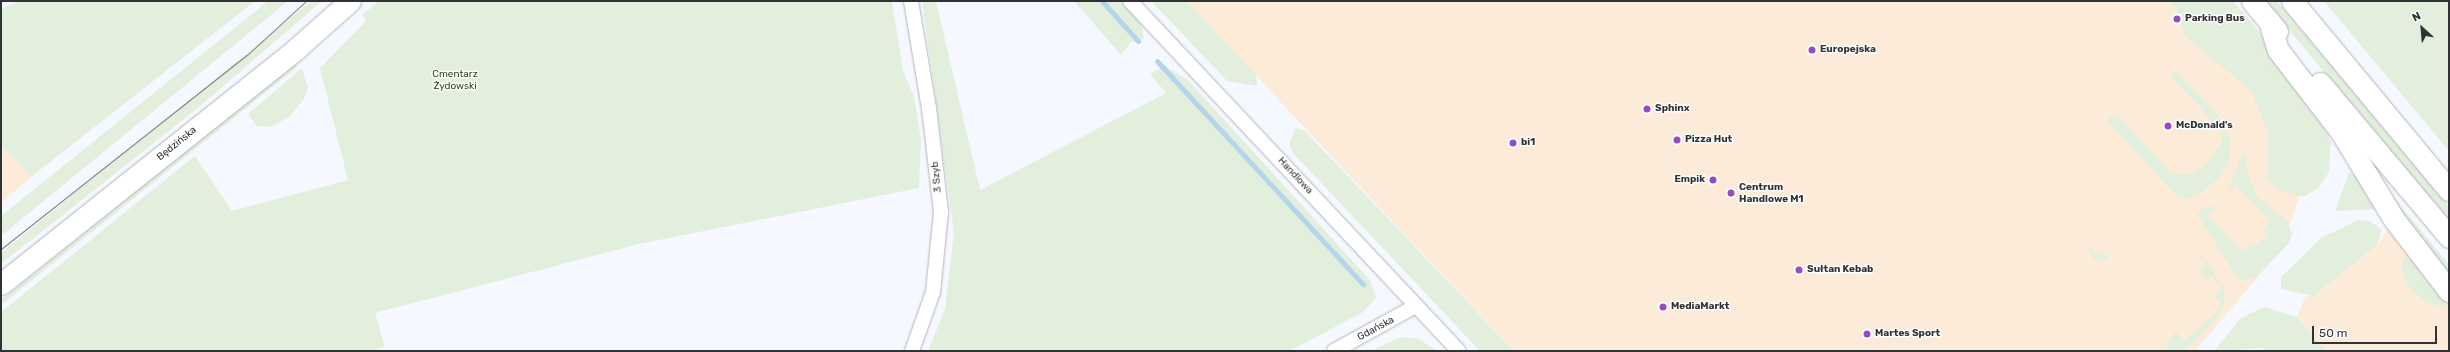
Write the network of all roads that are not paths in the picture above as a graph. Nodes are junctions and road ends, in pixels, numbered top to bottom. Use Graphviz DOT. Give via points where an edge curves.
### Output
graph roads {
  1 [pos="350,1"];
  2 [pos="912,1"];
  3 [pos="1130,1"];
  4 [pos="2252,1"];
  5 [pos="2292,1"];
  6 [pos="2269,21"];
  7 [pos="2449,190"];
  8 [pos="2449,237"];
  9 [pos="1,284"];
  10 [pos="2449,291"];
  11 [pos="1416,306"];
  12 [pos="912,351"];
  13 [pos="1334,351"];
  14 [pos="1459,351"];
  1 -- 9 [label="main road, Będzińska" via="296,49"];
  2 -- 12 [label="street, 3 Szyb" via="930,108 941,212 933,292"];
  3 -- 11 [label="street, Handlowa"];
  4 -- 6 [label="main road"];
  5 -- 7 [label="main road"];
  6 -- 8 [label="main road"];
  6 -- 10 [label="main road" via="2278,50 2341,132 2392,218"];
  11 -- 13 [label="street, Gdańska"];
  11 -- 14 [label="street, Handlowa"];
}
